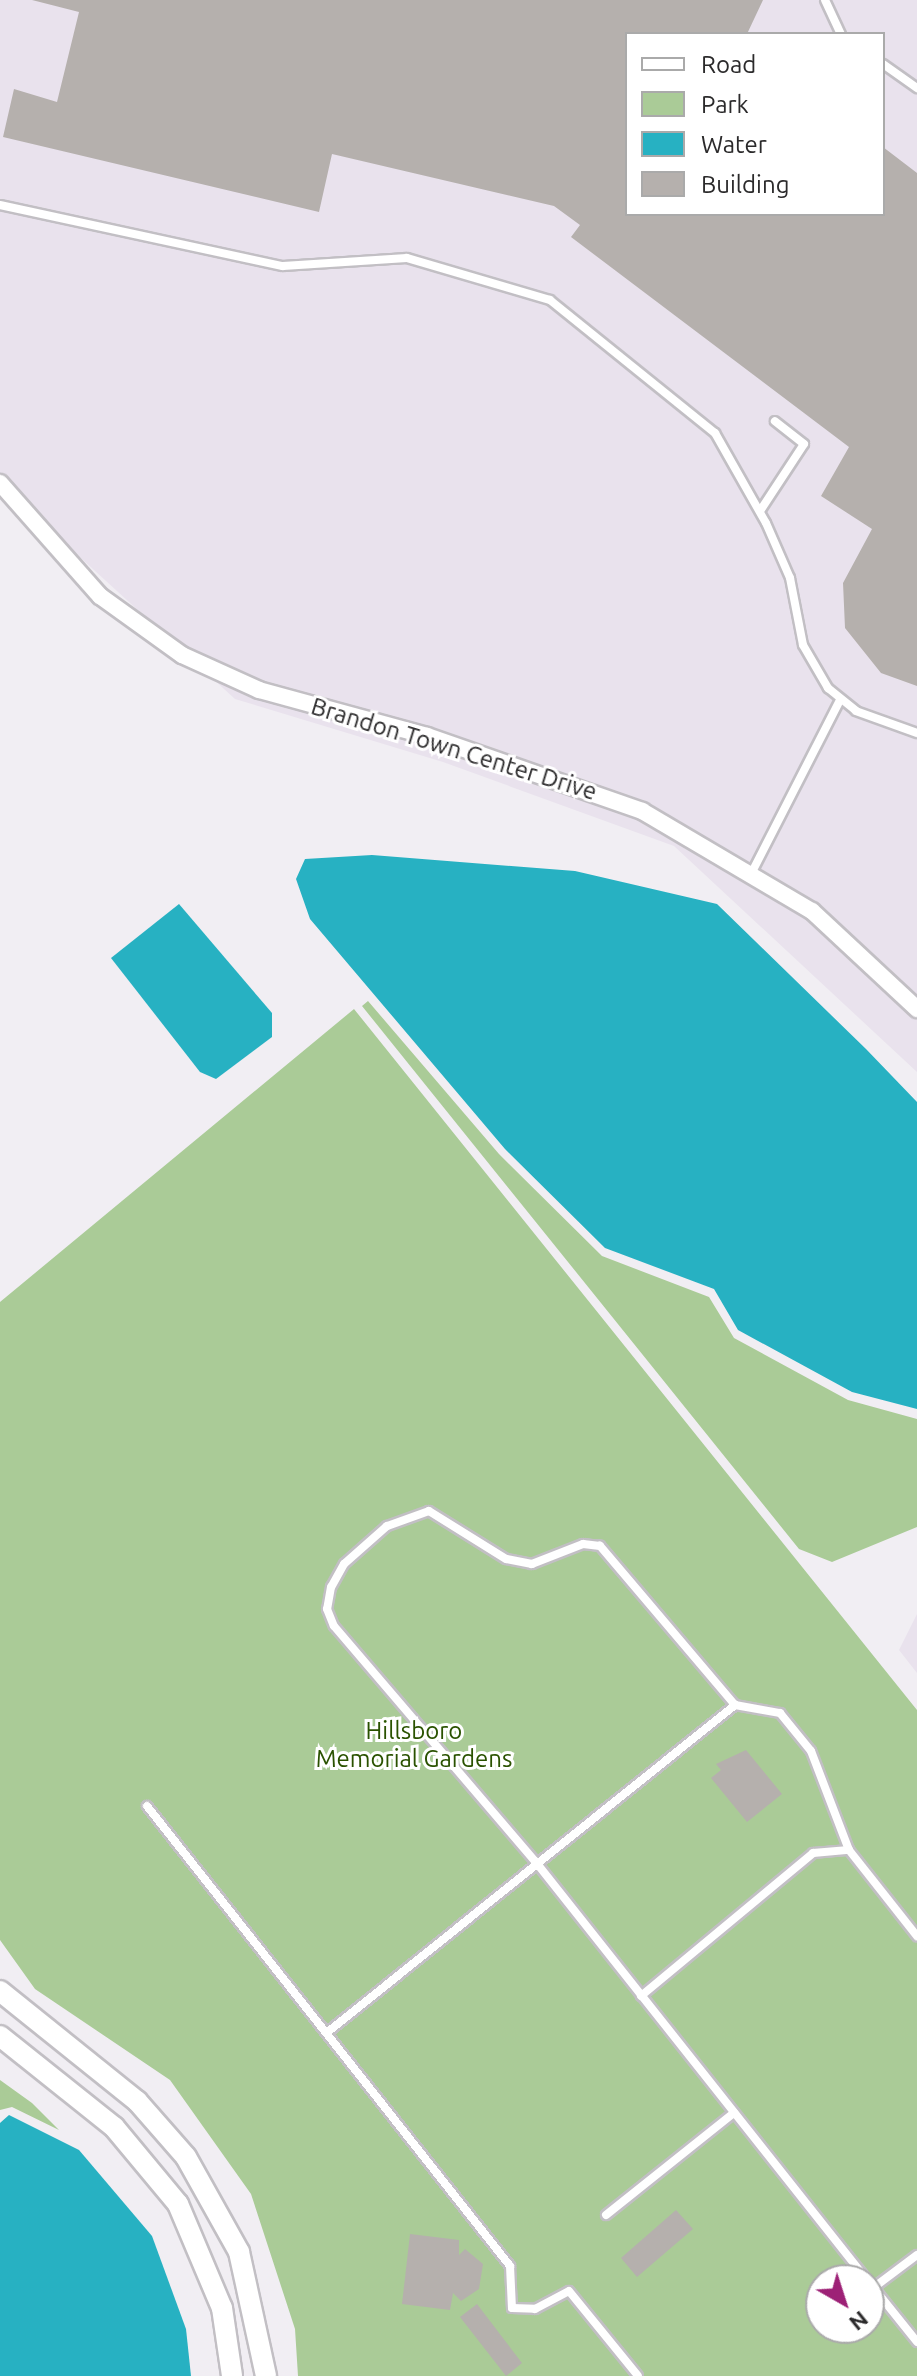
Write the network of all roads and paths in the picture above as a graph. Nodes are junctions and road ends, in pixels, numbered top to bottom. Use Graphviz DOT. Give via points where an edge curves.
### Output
graph roads {
  1 [pos="825,0"];
  2 [pos="840,32"];
  3 [pos="885,65"];
  4 [pos="917,88"];
  5 [pos="0,205"];
  6 [pos="775,421"];
  7 [pos="0,483"];
  8 [pos="760,511"];
  9 [pos="840,700"];
  10 [pos="917,733"];
  11 [pos="751,874"];
  12 [pos="917,1009"];
  13 [pos="735,1705"];
  14 [pos="147,1806"];
  15 [pos="849,1850"];
  16 [pos="535,1861"];
  17 [pos="917,1936"];
  18 [pos="0,1991"];
  19 [pos="641,1996"];
  20 [pos="329,2031"];
  21 [pos="0,2036"];
  22 [pos="734,2113"];
  23 [pos="606,2215"];
  24 [pos="917,2255"];
  25 [pos="855,2264"];
  26 [pos="885,2274"];
  27 [pos="885,2302"];
  28 [pos="917,2342"];
  29 [pos="232,2376"];
  30 [pos="266,2376"];
  31 [pos="638,2376"];
  1 -- 2 [label="lane"];
  3 -- 4 [label="lane"];
  5 -- 8 [label="lane" via="253,262 407,258 528,290 612,344 697,413"];
  6 -- 8 [label="lane" via="804,444"];
  7 -- 11 [label="street, Brandon Town Center Drive" via="100,596 182,655 259,690 621,801"];
  8 -- 9 [label="lane" via="790,578 803,645"];
  9 -- 10 [label="lane"];
  9 -- 11 [label="lane"];
  11 -- 12 [label="street, Brandon Town Center Drive" via="840,932"];
  13 -- 15 [label="lane" via="780,1713 811,1751"];
  13 -- 16 [label="lane"];
  13 -- 16 [label="lane" via="600,1546 583,1544 532,1564 506,1559 429,1511 387,1526 344,1564 331,1587 327,1609 334,1626"];
  14 -- 20 [label="lane"];
  15 -- 17 [label="lane"];
  15 -- 19 [label="lane" via="813,1853"];
  16 -- 19 [label="lane"];
  16 -- 20 [label="lane"];
  18 -- 30 [label="street" via="137,2101 186,2157 239,2252"];
  19 -- 22 [label="lane"];
  20 -- 31 [label="lane" via="510,2266 512,2308 535,2309 569,2291"];
  21 -- 29 [label="street" via="114,2127 171,2194 211,2275"];
  22 -- 23 [label="lane"];
  22 -- 25 [label="lane"];
  24 -- 26 [label="lane"];
  27 -- 28 [label="lane"];
}
